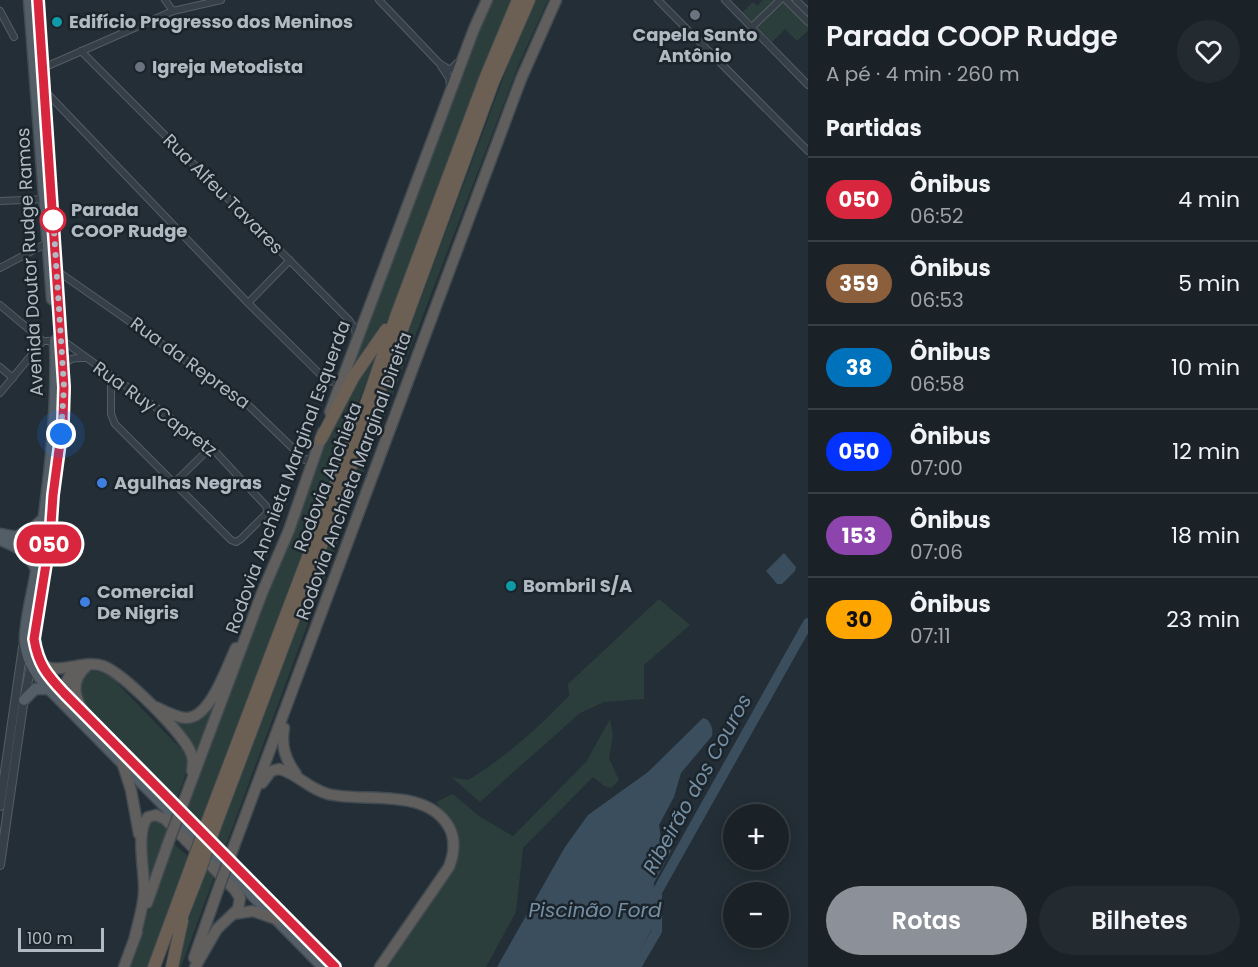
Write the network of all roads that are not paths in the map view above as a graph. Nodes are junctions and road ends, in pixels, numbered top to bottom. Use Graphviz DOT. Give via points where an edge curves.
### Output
graph roads {
  1 [pos="29,0"];
  2 [pos="165,0"];
  3 [pos="221,0"];
  4 [pos="379,0"];
  5 [pos="488,0"];
  6 [pos="518,0"];
  7 [pos="529,0"];
  8 [pos="556,0"];
  9 [pos="658,0"];
  10 [pos="725,0"];
  11 [pos="780,0"];
  12 [pos="786,0"];
  13 [pos="796,0"];
  14 [pos="41,2"];
  15 [pos="0,11"];
  16 [pos="173,11"];
  17 [pos="808,12"];
  18 [pos="31,21"];
  19 [pos="808,22"];
  20 [pos="752,27"];
  21 [pos="474,29"];
  22 [pos="14,37"];
  23 [pos="81,51"];
  24 [pos="439,63"];
  25 [pos="43,68"];
  26 [pos="808,85"];
  27 [pos="44,89"];
  28 [pos="447,104"];
  29 [pos="808,151"];
  30 [pos="48,199"];
  31 [pos="0,201"];
  32 [pos="47,243"];
  33 [pos="290,260"];
  34 [pos="0,268"];
  35 [pos="57,271"];
  36 [pos="248,303"];
  37 [pos="0,305"];
  38 [pos="397,314"];
  39 [pos="356,341"];
  40 [pos="44,342"];
  41 [pos="58,342"];
  42 [pos="86,358"];
  43 [pos="0,367"];
  44 [pos="63,367"];
  45 [pos="111,376"];
  46 [pos="344,376"];
  47 [pos="13,378"];
  48 [pos="0,393"];
  49 [pos="321,439"];
  50 [pos="211,447"];
  51 [pos="315,457"];
  52 [pos="174,483"];
  53 [pos="43,519"];
  54 [pos="15,537"];
  55 [pos="1,538"];
  56 [pos="45,544"];
  57 [pos="37,571"];
  58 [pos="262,593"];
  59 [pos="30,638"];
  60 [pos="35,665"];
  61 [pos="83,666"];
  62 [pos="49,689"];
  63 [pos="64,693"];
  64 [pos="21,703"];
  65 [pos="65,705"];
  66 [pos="152,705"];
  67 [pos="286,709"];
  68 [pos="86,716"];
  69 [pos="123,765"];
  70 [pos="302,782"];
  71 [pos="190,786"];
  72 [pos="0,806"];
  73 [pos="243,821"];
  74 [pos="211,826"];
  75 [pos="142,848"];
  76 [pos="0,865"];
  77 [pos="196,867"];
  78 [pos="185,910"];
  79 [pos="233,914"];
  80 [pos="276,919"];
  81 [pos="135,937"];
  82 [pos="381,966"];
  83 [pos="124,967"];
  84 [pos="154,967"];
  85 [pos="163,967"];
  86 [pos="172,967"];
  87 [pos="193,967"];
  88 [pos="323,967"];
  89 [pos="334,967"];
  1 -- 18 [label="main road, Avenida Doutor Rudge Ramos"];
  2 -- 16 [label="street"];
  3 -- 16 [label="street"];
  4 -- 24 [label="street"];
  5 -- 21 [label="highway, Rodovia Anchieta Marginal Esquerda"];
  6 -- 38 [label="highway, Rodovia Anchieta"];
  7 -- 74 [label="highway, Rodovia Anchieta" via="489,93 375,403"];
  8 -- 67 [label="highway, Rodovia Anchieta Marginal Direita" via="517,89"];
  9 -- 29 [label="street"];
  10 -- 20 [label="street"];
  11 -- 20 [label="street"];
  12 -- 19 [label="street"];
  13 -- 17 [label="street"];
  14 -- 18 [label="street"];
  14 -- 25 [label="main road, Avenida Doutor Rudge Ramos"];
  15 -- 22 [label="street"];
  16 -- 23 [label="street"];
  18 -- 30 [label="main road, Avenida Doutor Rudge Ramos"];
  20 -- 26 [label="street"];
  21 -- 24 [label="street" via="455,67 450,70"];
  21 -- 28 [label="highway, Rodovia Anchieta Marginal Esquerda"];
  23 -- 25 [label="street"];
  23 -- 33 [label="street, Rua Alfeu Tavares"];
  24 -- 28 [label="street" via="450,81"];
  25 -- 27 [label="main road, Avenida Doutor Rudge Ramos"];
  27 -- 30 [label="main road, Avenida Doutor Rudge Ramos"];
  27 -- 36 [label="street"];
  28 -- 39 [label="highway, Rodovia Anchieta Marginal Esquerda"];
  30 -- 31 [label="street"];
  30 -- 32 [label="main road, Avenida Doutor Rudge Ramos"];
  30 -- 35 [label="main road, Avenida Doutor Rudge Ramos"];
  32 -- 34 [label="street"];
  32 -- 41 [label="main road, Avenida Doutor Rudge Ramos"];
  33 -- 36 [label="street"];
  33 -- 39 [label="street, Rua Alfeu Tavares" via="349,320"];
  35 -- 41 [label="main road, Avenida Doutor Rudge Ramos"];
  35 -- 51 [label="street, Rua da Represa" via="244,400 305,460"];
  36 -- 46 [label="street" via="327,381 335,382"];
  37 -- 40 [label="street"];
  38 -- 49 [label="highway" via="354,376"];
  38 -- 74 [label="highway, Rodovia Anchieta"];
  39 -- 46 [label="highway, Rodovia Anchieta Marginal Esquerda"];
  40 -- 41 [label="street"];
  40 -- 47 [label="street"];
  41 -- 42 [label="street, Rua Ruy Capretz"];
  41 -- 44 [label="main road, Avenida Doutor Rudge Ramos"];
  41 -- 53 [label="main road, Avenida Doutor Rudge Ramos"];
  42 -- 44 [label="street, Rua Ruy Capretz" via="74,358"];
  42 -- 45 [label="street, Rua Ruy Capretz"];
  43 -- 47 [label="street"];
  44 -- 56 [label="main road, Avenida Doutor Rudge Ramos" via="64,404"];
  45 -- 50 [label="street, Rua Ruy Capretz"];
  45 -- 52 [label="street" via="112,420"];
  46 -- 49 [label="highway, Rodovia Anchieta Marginal Esquerda"];
  47 -- 48 [label="street"];
  49 -- 51 [label="highway, Rodovia Anchieta Marginal Esquerda"];
  50 -- 52 [label="street"];
  50 -- 52 [label="street, Rua Ruy Capretz" via="266,506 267,514 238,542 231,540"];
  51 -- 58 [label="highway, Rodovia Anchieta Marginal Esquerda"];
  53 -- 54 [label="main road"];
  53 -- 56 [label="main road, Avenida Doutor Rudge Ramos"];
  54 -- 55 [label="main road"];
  54 -- 56 [label="main road"];
  55 -- 56 [label="main road"];
  55 -- 57 [label="main road" via="26,552"];
  56 -- 57 [label="main road, Avenida Doutor Rudge Ramos"];
  56 -- 59 [label="main road, Avenida Doutor Rudge Ramos"];
  57 -- 59 [label="main road, Avenida Doutor Rudge Ramos"];
  58 -- 66 [label="highway" via="206,709 187,718"];
  58 -- 71 [label="highway, Rodovia Anchieta Marginal Esquerda"];
  59 -- 60 [label="main road"];
  59 -- 64 [label="street, Avenida Doutor Rudge Ramos"];
  60 -- 61 [label="highway" via="53,669"];
  60 -- 62 [label="main road"];
  60 -- 63 [label="main road"];
  60 -- 64 [label="street, Avenida Doutor Rudge Ramos"];
  61 -- 63 [label="highway" via="68,677"];
  61 -- 66 [label="highway" via="100,665 112,670"];
  61 -- 68 [label="highway" via="74,688"];
  62 -- 64 [label="main road" via="35,689"];
  62 -- 65 [label="main road"];
  63 -- 65 [label="highway"];
  63 -- 68 [label="main road"];
  64 -- 72 [label="street, Avenida Doutor Rudge Ramos"];
  64 -- 76 [label="street, Avenida Doutor Rudge Ramos"];
  65 -- 69 [label="main road"];
  66 -- 71 [label="highway" via="191,752"];
  67 -- 70 [label="highway" via="283,749"];
  67 -- 73 [label="highway, Rodovia Anchieta Marginal Direita"];
  68 -- 89 [label="main road"];
  69 -- 75 [label="highway"];
  69 -- 80 [label="main road"];
  70 -- 73 [label="highway" via="284,770 271,771"];
  70 -- 82 [label="highway" via="332,795 416,802 436,811 450,830 453,852 449,867"];
  71 -- 81 [label="highway, Rodovia Anchieta Marginal Esquerda, bridge"];
  73 -- 87 [label="highway, Rodovia Anchieta Marginal Direita, bridge"];
  74 -- 77 [label="highway, Rodovia Anchieta, bridge"];
  75 -- 79 [label="highway" via="145,821 153,815 162,817 237,893 240,903"];
  75 -- 81 [label="highway" via="144,892"];
  77 -- 78 [label="highway, Rodovia Anchieta"];
  77 -- 84 [label="highway, Rodovia Anchieta"];
  78 -- 85 [label="highway, Rodovia Anchieta"];
  78 -- 86 [label="highway"];
  79 -- 80 [label="highway" via="253,911"];
  79 -- 87 [label="highway" via="217,929"];
  80 -- 88 [label="main road"];
  81 -- 83 [label="highway, Rodovia Anchieta Marginal Esquerda"];
}
